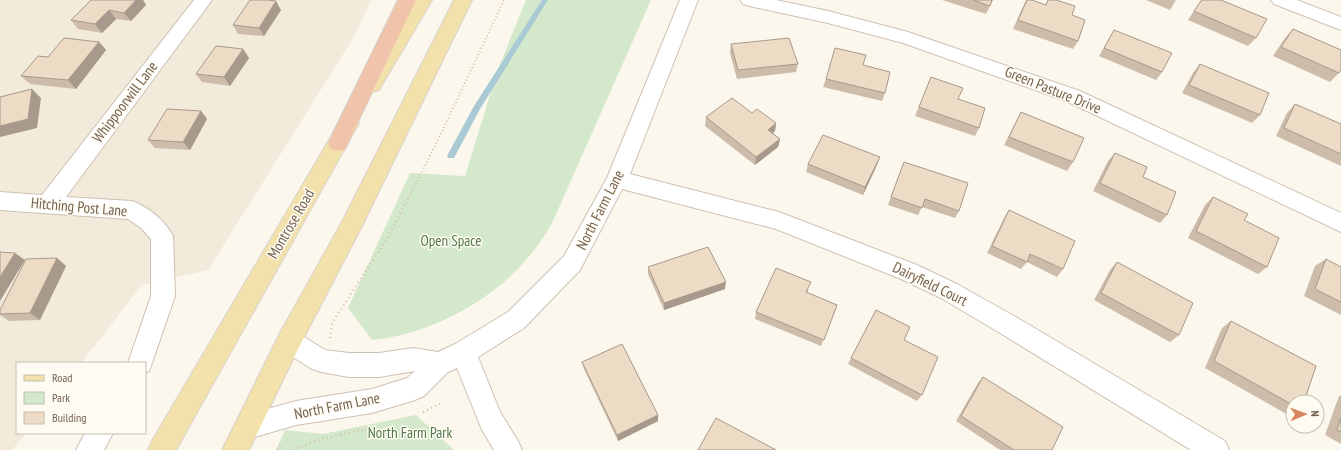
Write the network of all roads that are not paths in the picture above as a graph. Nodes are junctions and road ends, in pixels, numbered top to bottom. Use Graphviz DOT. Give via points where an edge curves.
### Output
graph roads {
  1 [pos="203,0"];
  2 [pos="407,0"];
  3 [pos="423,0"];
  4 [pos="463,0"];
  5 [pos="689,0"];
  6 [pos="749,0"];
  7 [pos="1280,0"];
  8 [pos="1341,24"];
  9 [pos="338,143"];
  10 [pos="617,179"];
  11 [pos="0,201"];
  12 [pos="48,204"];
  13 [pos="1341,223"];
  14 [pos="289,341"];
  15 [pos="464,352"];
  16 [pos="140,362"];
  17 [pos="439,364"];
  18 [pos="248,426"];
  19 [pos="99,434"];
  20 [pos="90,450"];
  21 [pos="161,450"];
  22 [pos="235,450"];
  23 [pos="509,450"];
  24 [pos="1216,450"];
  1 -- 12 [label="street, Whippoorwill Lane"];
  2 -- 9 [label="highway"];
  3 -- 9 [label="main road, Montrose Road"];
  4 -- 14 [label="main road" via="351,226"];
  5 -- 10 [label="street, North Farm Lane"];
  6 -- 13 [label="street, Green Pasture Drive" via="908,38 1073,96"];
  7 -- 8 [label="street"];
  9 -- 21 [label="main road, Montrose Road"];
  10 -- 15 [label="street, North Farm Lane" via="572,262 516,320"];
  10 -- 24 [label="street, Dairyfield Court" via="779,222 909,272 949,291 1013,328"];
  11 -- 12 [label="street, Hitching Post Lane"];
  12 -- 16 [label="street, Hitching Post Lane" via="132,210 149,222 162,236 163,296"];
  14 -- 17 [label="street" via="321,361 349,365 379,365 413,359"];
  14 -- 18 [label="main road"];
  15 -- 17 [label="street, North Farm Lane"];
  15 -- 23 [label="street" via="491,421"];
  17 -- 18 [label="street, North Farm Lane" via="415,388 372,401 296,413"];
  18 -- 22 [label="main road"];
  19 -- 20 [label="street"];
}
